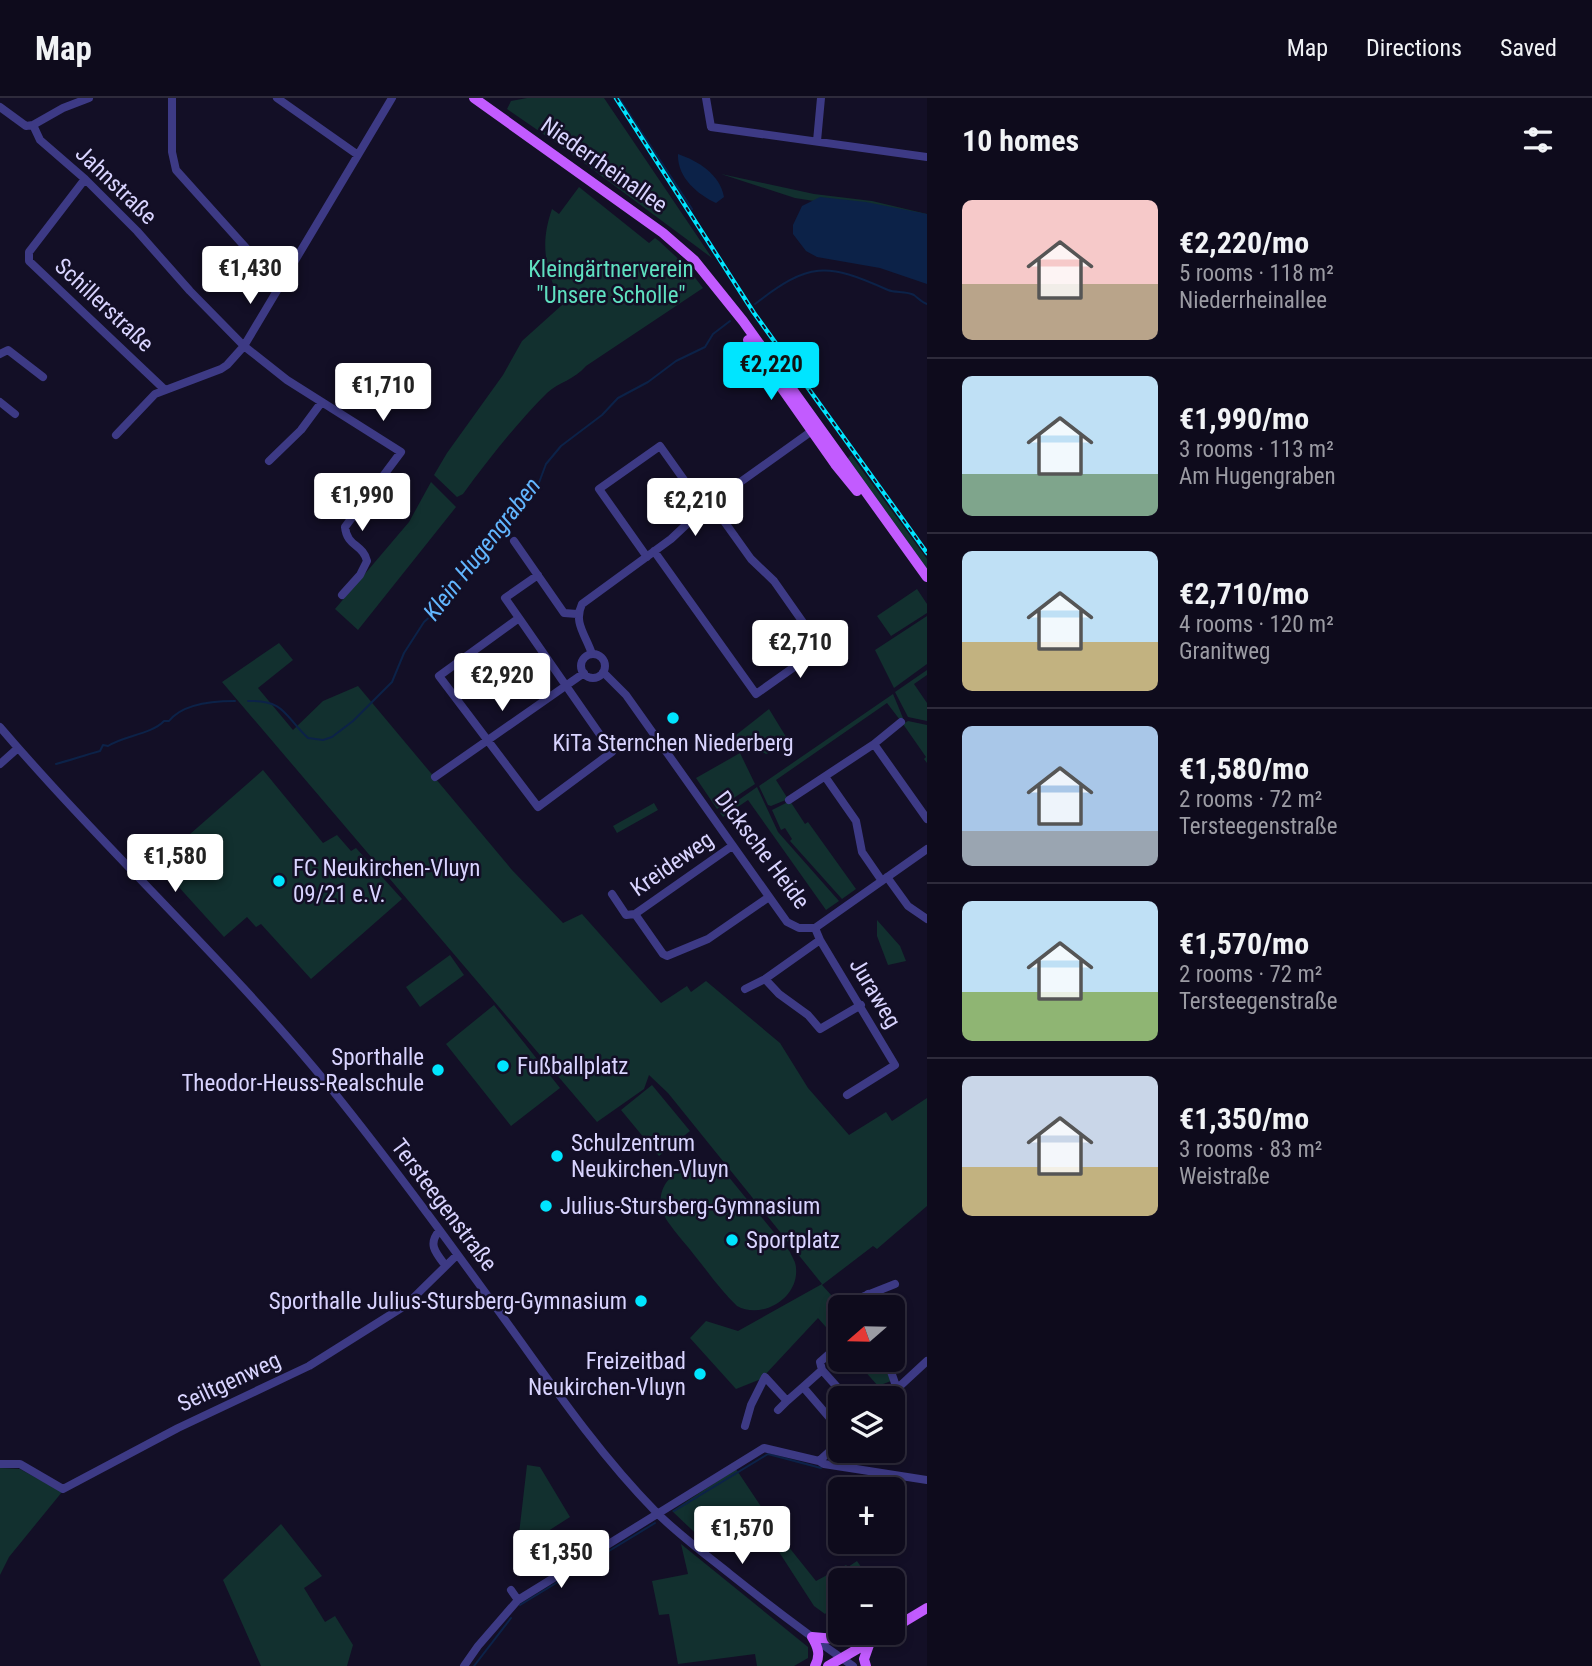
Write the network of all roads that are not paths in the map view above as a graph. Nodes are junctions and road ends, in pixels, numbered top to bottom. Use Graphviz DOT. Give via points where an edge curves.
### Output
graph roads {
  1 [pos="89,98"];
  2 [pos="277,98"];
  3 [pos="392,98"];
  4 [pos="474,98"];
  5 [pos="706,98"];
  6 [pos="821,98"];
  7 [pos="173,100"];
  8 [pos="0,107"];
  9 [pos="33,125"];
  10 [pos="817,141"];
  11 [pos="358,155"];
  12 [pos="927,158"];
  13 [pos="85,179"];
  14 [pos="282,280"];
  15 [pos="244,346"];
  16 [pos="0,354"];
  17 [pos="43,377"];
  18 [pos="164,389"];
  19 [pos="0,402"];
  20 [pos="321,402"];
  21 [pos="15,414"];
  22 [pos="815,429"];
  23 [pos="116,435"];
  24 [pos="269,461"];
  25 [pos="708,505"];
  26 [pos="514,541"];
  27 [pos="651,554"];
  28 [pos="538,575"];
  29 [pos="927,577"];
  30 [pos="927,587"];
  31 [pos="342,595"];
  32 [pos="577,614"];
  33 [pos="519,618"];
  34 [pos="592,654"];
  35 [pos="603,672"];
  36 [pos="584,673"];
  37 [pos="566,685"];
  38 [pos="901,722"];
  39 [pos="0,727"];
  40 [pos="486,741"];
  41 [pos="874,744"];
  42 [pos="18,748"];
  43 [pos="0,764"];
  44 [pos="435,777"];
  45 [pos="826,778"];
  46 [pos="789,800"];
  47 [pos="927,819"];
  48 [pos="732,846"];
  49 [pos="927,849"];
  50 [pos="885,879"];
  51 [pos="611,894"];
  52 [pos="769,897"];
  53 [pos="635,914"];
  54 [pos="927,919"];
  55 [pos="815,928"];
  56 [pos="820,940"];
  57 [pos="765,979"];
  58 [pos="745,989"];
  59 [pos="861,1005"];
  60 [pos="847,1095"];
  61 [pos="439,1231"];
  62 [pos="457,1255"];
  63 [pos="445,1265"];
  64 [pos="895,1284"];
  65 [pos="868,1294"];
  66 [pos="828,1355"];
  67 [pos="927,1361"];
  68 [pos="822,1370"];
  69 [pos="836,1386"];
  70 [pos="900,1386"];
  71 [pos="803,1387"];
  72 [pos="787,1402"];
  73 [pos="778,1410"];
  74 [pos="828,1416"];
  75 [pos="745,1426"];
  76 [pos="828,1453"];
  77 [pos="819,1461"];
  78 [pos="0,1464"];
  79 [pos="927,1480"];
  80 [pos="657,1514"];
  81 [pos="511,1590"];
  82 [pos="519,1600"];
  83 [pos="927,1608"];
  84 [pos="905,1621"];
  85 [pos="812,1636"];
  86 [pos="828,1638"];
  87 [pos="865,1645"];
  88 [pos="869,1645"];
  89 [pos="842,1658"];
  90 [pos="464,1666"];
  91 [pos="815,1666"];
  92 [pos="828,1666"];
  93 [pos="853,1666"];
  94 [pos="866,1666"];
  1 -- 9 [label="street"];
  2 -- 11 [label="street"];
  3 -- 11 [label="street"];
  4 -- 22 [label="main road, Niederrheinallee" via="675,243"];
  5 -- 10 [label="street" via="711,127"];
  6 -- 10 [label="street"];
  7 -- 14 [label="street" via="176,170 264,268"];
  8 -- 9 [label="street, Jahnstraße" via="22,125"];
  9 -- 13 [label="street, Jahnstraße" via="40,139"];
  10 -- 12 [label="street"];
  11 -- 14 [label="street"];
  13 -- 15 [label="street, Jahnstraße"];
  13 -- 18 [label="street, Schillerstraße" via="29,252 29,261"];
  14 -- 15 [label="street"];
  15 -- 18 [label="street" via="221,369"];
  15 -- 20 [label="street, Jahnstraße"];
  16 -- 17 [label="street" via="8,351"];
  18 -- 23 [label="street"];
  19 -- 21 [label="street"];
  20 -- 24 [label="street" via="302,430"];
  20 -- 31 [label="street, Jahnstraße" via="401,452 345,527 347,538 363,551 367,561"];
  22 -- 25 [label="street"];
  22 -- 29 [label="main road, Niederrheinallee"];
  22 -- 30 [label="main road, Niederrheinallee"];
  25 -- 27 [label="street"];
  25 -- 27 [label="street" via="660,446 599,489"];
  25 -- 27 [label="street" via="774,582 821,648 756,694"];
  26 -- 28 [label="street"];
  27 -- 32 [label="street" via="592,595"];
  28 -- 32 [label="street" via="564,613"];
  28 -- 33 [label="street" via="505,598"];
  32 -- 34 [label="street"];
  33 -- 37 [label="street"];
  33 -- 40 [label="street" via="439,676"];
  34 -- 35 [label="street, Dicksche Heide" via="604,661"];
  34 -- 36 [label="street" via="583,661"];
  35 -- 36 [label="street" via="594,677"];
  35 -- 48 [label="street, Dicksche Heide" via="626,695"];
  36 -- 37 [label="street"];
  37 -- 40 [label="street"];
  37 -- 40 [label="street" via="612,752 538,807"];
  38 -- 41 [label="street"];
  39 -- 42 [label="street, Tersteegenstraße"];
  40 -- 44 [label="street"];
  41 -- 45 [label="street"];
  41 -- 47 [label="street"];
  42 -- 43 [label="street"];
  42 -- 61 [label="street, Tersteegenstraße" via="257,1001 356,1119"];
  45 -- 46 [label="street"];
  45 -- 50 [label="street" via="856,821 862,852"];
  48 -- 52 [label="street, Dicksche Heide"];
  48 -- 53 [label="street, Kreideweg"];
  49 -- 50 [label="street, Dicksche Heide"];
  50 -- 54 [label="street" via="908,906"];
  50 -- 55 [label="street, Dicksche Heide"];
  51 -- 53 [label="street, Kreideweg" via="626,915"];
  52 -- 53 [label="street, Kreideweg" via="708,939 667,956"];
  52 -- 55 [label="street, Dicksche Heide" via="787,922"];
  55 -- 56 [label="street, Juraweg"];
  56 -- 57 [label="street"];
  56 -- 59 [label="street, Juraweg"];
  57 -- 58 [label="street"];
  57 -- 59 [label="street" via="820,1030"];
  59 -- 60 [label="street, Juraweg" via="895,1065"];
  61 -- 62 [label="street, Tersteegenstraße"];
  61 -- 63 [label="street" via="432,1246"];
  62 -- 63 [label="street, Seiltgenweg"];
  62 -- 80 [label="street, Tersteegenstraße" via="602,1451"];
  63 -- 78 [label="street, Seiltgenweg" via="407,1305 309,1366 177,1428 63,1489 20,1464"];
  64 -- 65 [label="street"];
  66 -- 68 [label="street" via="820,1362"];
  67 -- 70 [label="street"];
  68 -- 69 [label="street"];
  68 -- 71 [label="street"];
  71 -- 72 [label="street"];
  71 -- 74 [label="street"];
  72 -- 73 [label="street"];
  72 -- 75 [label="street" via="765,1377"];
  76 -- 77 [label="street"];
  77 -- 79 [label="street"];
  77 -- 80 [label="street" via="764,1448"];
  80 -- 82 [label="street"];
  80 -- 85 [label="street, Tersteegenstraße"];
  81 -- 82 [label="street"];
  82 -- 90 [label="street"];
  83 -- 84 [label="main road"];
  85 -- 86 [label="main road"];
  85 -- 89 [label="street, Tersteegenstraße"];
  85 -- 91 [label="main road" via="818,1654"];
  87 -- 89 [label="main road"];
  88 -- 94 [label="main road"];
  89 -- 92 [label="main road"];
  89 -- 93 [label="street, Tersteegenstraße"];
}
